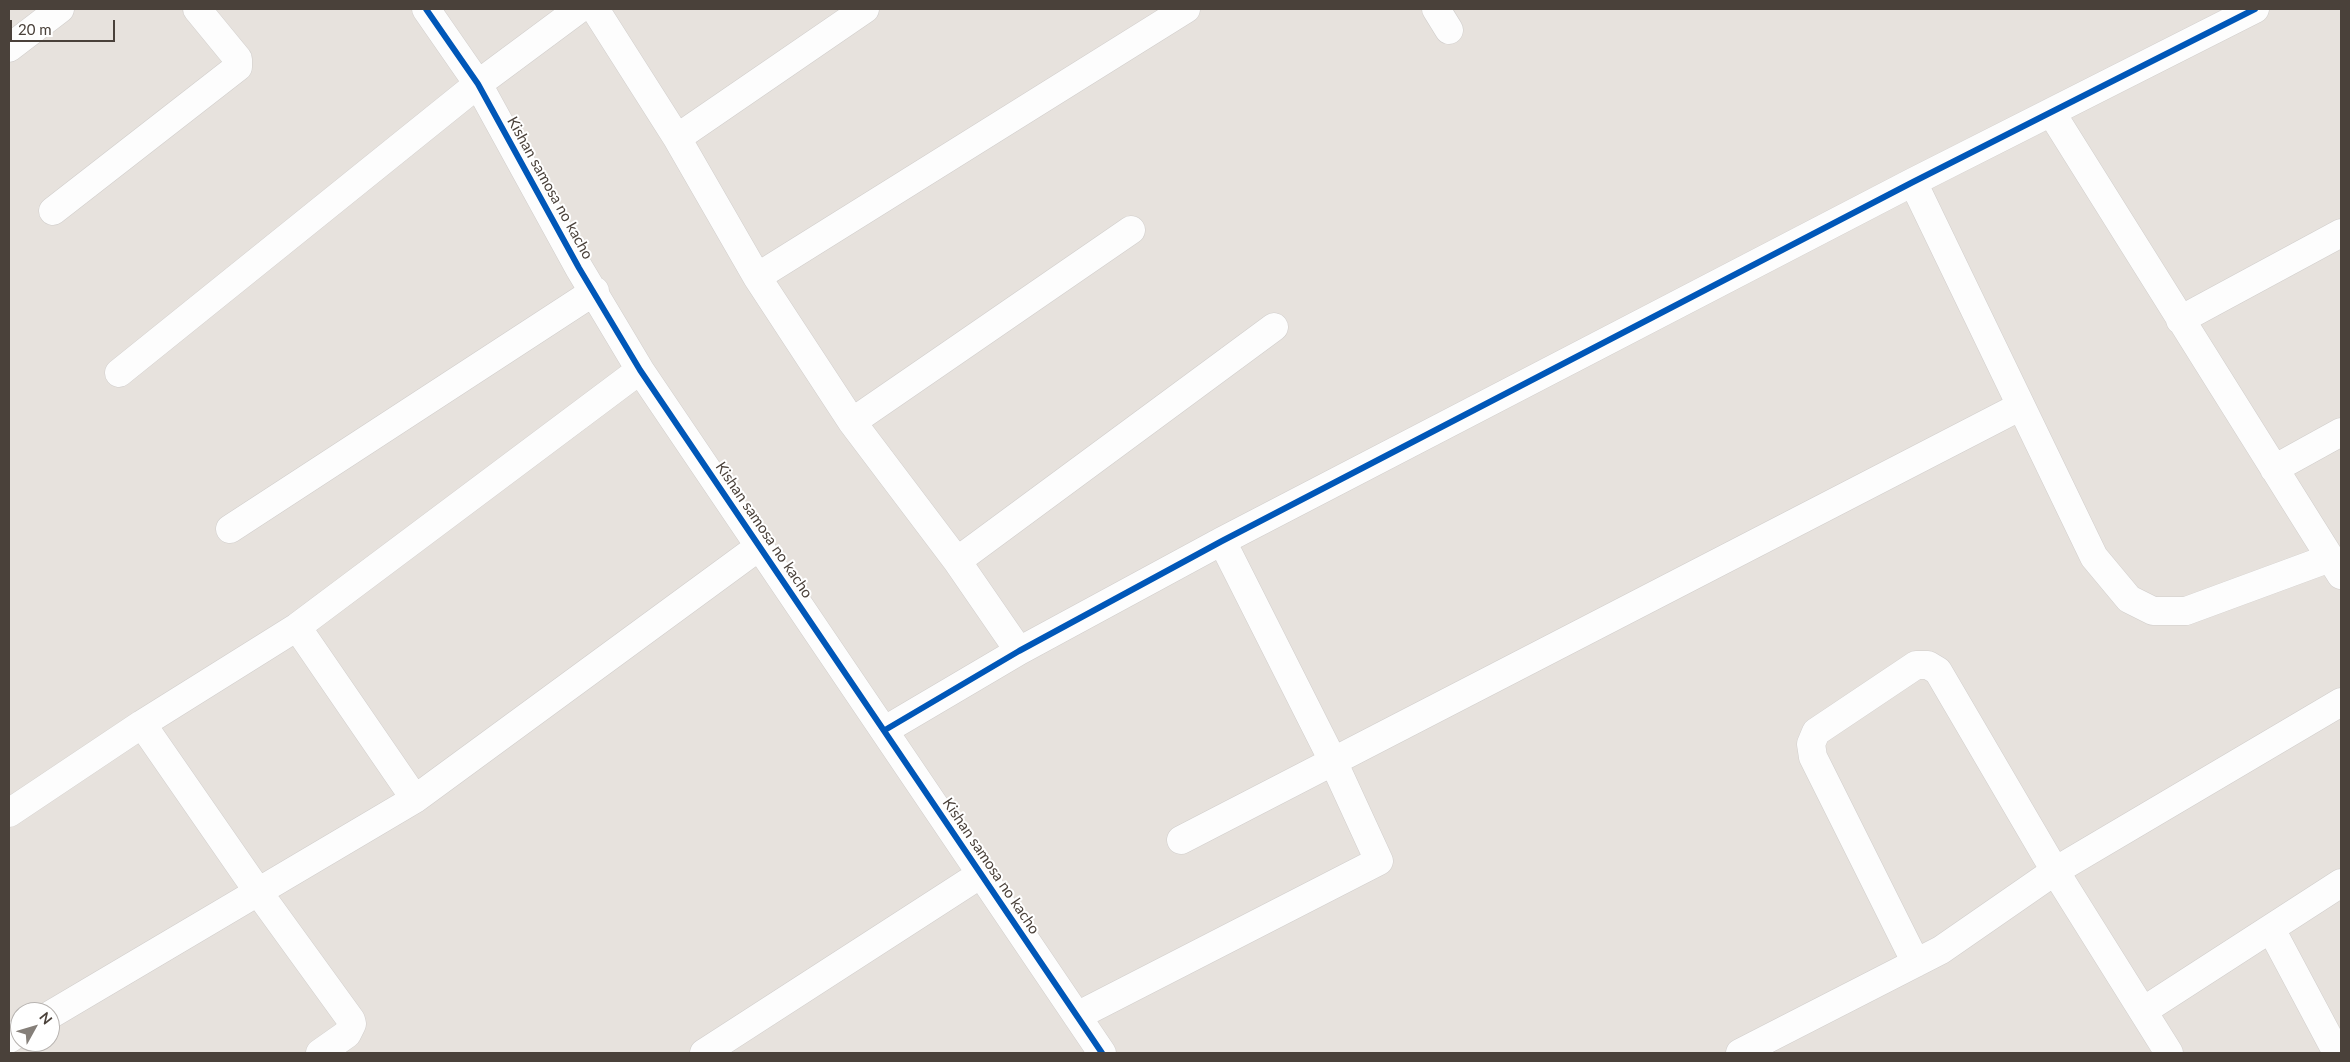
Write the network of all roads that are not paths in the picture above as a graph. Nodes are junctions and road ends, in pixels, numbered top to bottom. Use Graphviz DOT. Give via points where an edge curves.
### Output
graph roads {
  1 [pos="60,9"];
  2 [pos="197,9"];
  3 [pos="426,9"];
  4 [pos="579,9"];
  5 [pos="596,9"];
  6 [pos="865,9"];
  7 [pos="1186,9"];
  8 [pos="2255,9"];
  9 [pos="9,48"];
  10 [pos="478,84"];
  11 [pos="2051,112"];
  12 [pos="677,138"];
  13 [pos="1913,182"];
  14 [pos="53,211"];
  15 [pos="1131,230"];
  16 [pos="2341,232"];
  17 [pos="757,277"];
  18 [pos="595,291"];
  19 [pos="2180,320"];
  20 [pos="1274,327"];
  21 [pos="640,370"];
  22 [pos="119,372"];
  23 [pos="2021,406"];
  24 [pos="852,422"];
  25 [pos="2341,432"];
  26 [pos="2274,469"];
  27 [pos="230,529"];
  28 [pos="1222,541"];
  29 [pos="760,546"];
  30 [pos="957,561"];
  31 [pos="2336,566"];
  32 [pos="296,627"];
  33 [pos="1019,651"];
  34 [pos="2341,702"];
  35 [pos="142,724"];
  36 [pos="885,730"];
  37 [pos="1333,761"];
  38 [pos="415,799"];
  39 [pos="9,813"];
  40 [pos="1182,840"];
  41 [pos="2054,871"];
  42 [pos="981,874"];
  43 [pos="2341,883"];
  44 [pos="259,893"];
  45 [pos="2271,928"];
  46 [pos="1916,963"];
  47 [pos="60,1009"];
  48 [pos="2143,1011"];
  49 [pos="1077,1016"];
  50 [pos="2331,1019"];
  51 [pos="1771,1046"];
  52 [pos="320,1053"];
  53 [pos="704,1053"];
  54 [pos="1102,1053"];
  55 [pos="1740,1053"];
  56 [pos="2169,1053"];
  57 [pos="2337,1053"];
  1 -- 9 [label="street"];
  2 -- 14 [label="street" via="238,59 238,67"];
  3 -- 10 [label="street, Kishan samosa no kacho"];
  4 -- 10 [label="street"];
  5 -- 12 [label="street"];
  6 -- 12 [label="street"];
  7 -- 17 [label="street"];
  8 -- 11 [label="street"];
  10 -- 18 [label="street, Kishan samosa no kacho" via="579,268"];
  10 -- 22 [label="street"];
  11 -- 13 [label="street"];
  11 -- 19 [label="street"];
  12 -- 17 [label="street"];
  13 -- 23 [label="street"];
  13 -- 28 [label="street"];
  15 -- 24 [label="street"];
  16 -- 19 [label="street"];
  17 -- 24 [label="street"];
  18 -- 21 [label="street, Kishan samosa no kacho"];
  18 -- 27 [label="street"];
  19 -- 26 [label="street"];
  20 -- 30 [label="street"];
  21 -- 29 [label="street, Kishan samosa no kacho"];
  21 -- 32 [label="street"];
  23 -- 31 [label="street" via="2094,557 2129,599 2153,612 2186,611"];
  23 -- 37 [label="street"];
  24 -- 30 [label="street"];
  25 -- 26 [label="street"];
  26 -- 31 [label="street"];
  28 -- 33 [label="street"];
  28 -- 37 [label="street"];
  29 -- 36 [label="street, Kishan samosa no kacho"];
  29 -- 38 [label="street"];
  30 -- 33 [label="street"];
  32 -- 35 [label="street"];
  32 -- 38 [label="street"];
  33 -- 36 [label="street"];
  34 -- 41 [label="street"];
  35 -- 39 [label="street"];
  35 -- 44 [label="street"];
  36 -- 42 [label="street, Kishan samosa no kacho"];
  37 -- 40 [label="street"];
  37 -- 49 [label="street" via="1379,861"];
  38 -- 44 [label="street"];
  41 -- 46 [label="street" via="1941,950"];
  41 -- 46 [label="street" via="1938,671 1928,665 1916,665 1908,670 1816,732 1811,744 1813,757"];
  41 -- 48 [label="street"];
  42 -- 49 [label="street, Kishan samosa no kacho"];
  42 -- 53 [label="street"];
  43 -- 45 [label="street"];
  44 -- 47 [label="street"];
  44 -- 52 [label="street" via="351,1020 347,1034"];
  45 -- 48 [label="street"];
  45 -- 50 [label="street"];
  46 -- 51 [label="street"];
  48 -- 56 [label="street"];
  49 -- 54 [label="street, Kishan samosa no kacho"];
  50 -- 57 [label="street"];
  51 -- 55 [label="street"];
}
